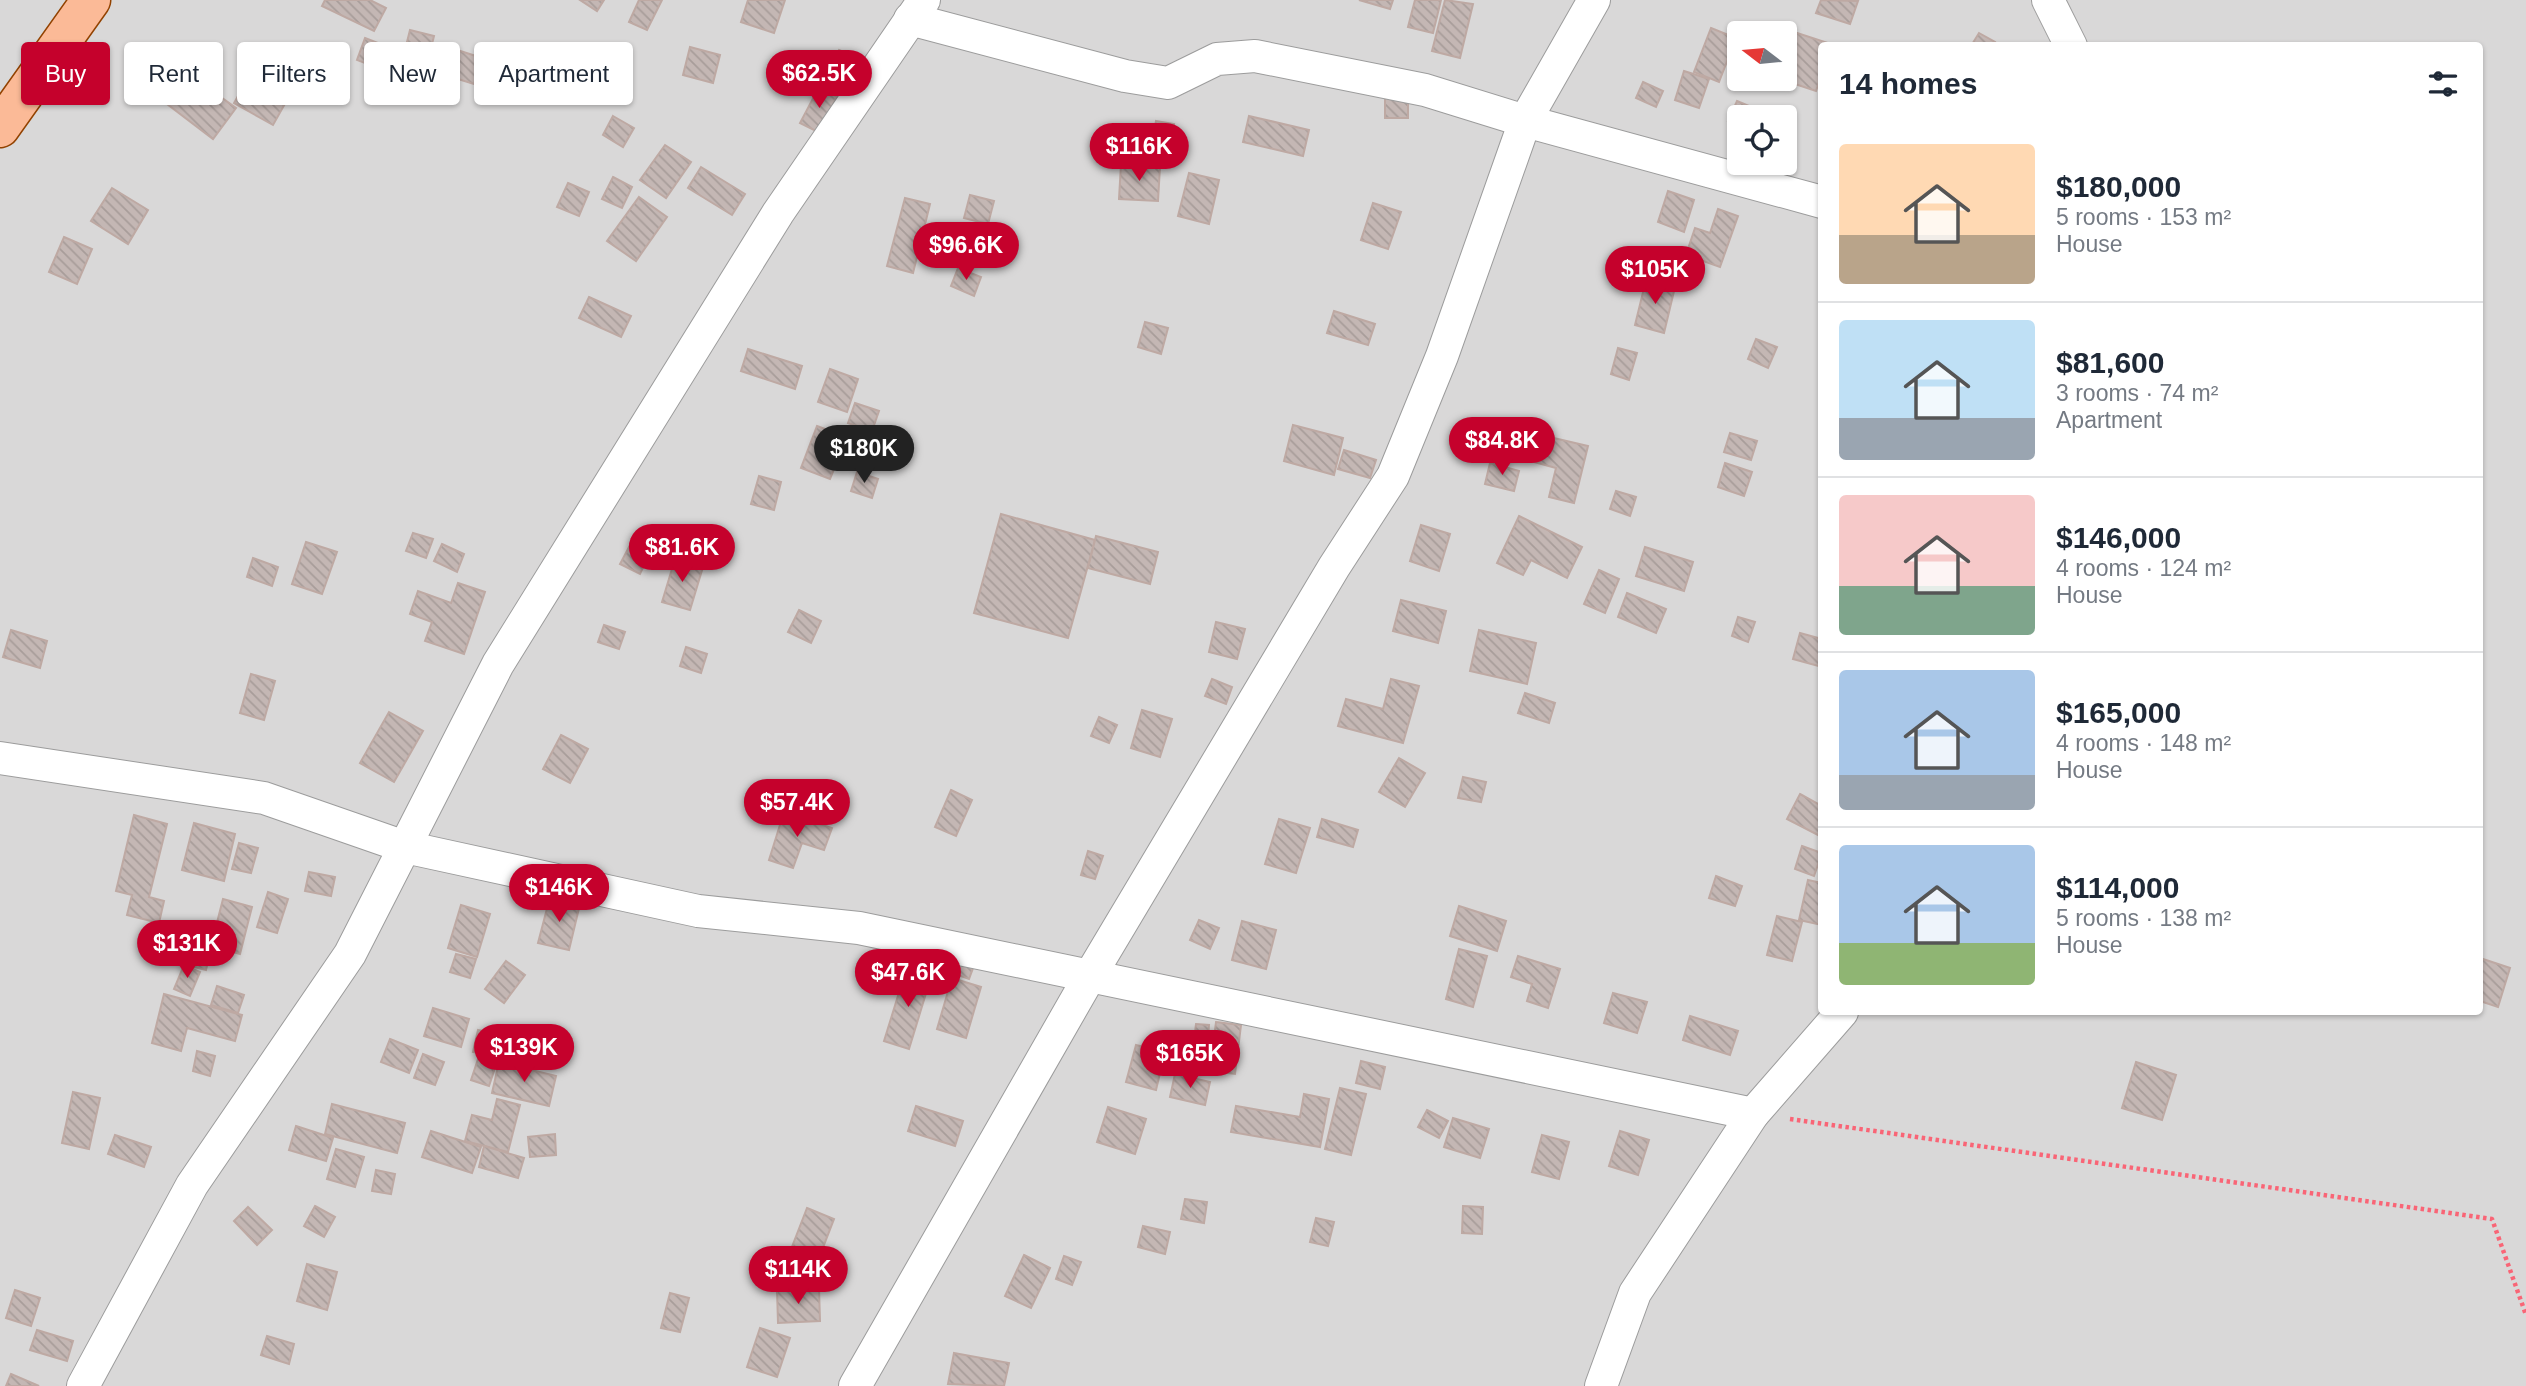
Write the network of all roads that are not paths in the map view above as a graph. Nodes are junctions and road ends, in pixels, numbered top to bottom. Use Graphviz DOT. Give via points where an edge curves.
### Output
graph roads {
  1 [pos="91,0"];
  2 [pos="1594,0"];
  3 [pos="2048,0"];
  4 [pos="917,10"];
  5 [pos="2069,42"];
  6 [pos="1525,121"];
  7 [pos="0,128"];
  8 [pos="1818,201"];
  9 [pos="0,758"];
  10 [pos="405,847"];
  11 [pos="1091,974"];
  12 [pos="1839,1015"];
  13 [pos="1753,1114"];
  14 [pos="83,1386"];
  15 [pos="855,1386"];
  16 [pos="1601,1386"];
  1 -- 7 [label="main road"];
  2 -- 6 [label="street"];
  3 -- 5 [label="street"];
  4 -- 6 [label="street" via="1125,76 1168,83 1217,59 1255,56 1425,90"];
  4 -- 10 [label="street" via="778,213 498,664"];
  6 -- 8 [label="street"];
  6 -- 11 [label="street" via="1442,356 1393,476"];
  9 -- 10 [label="street" via="264,798"];
  10 -- 11 [label="street" via="698,911 859,928"];
  10 -- 14 [label="street" via="350,954 192,1185"];
  11 -- 13 [label="street"];
  11 -- 15 [label="street"];
  12 -- 13 [label="street"];
  13 -- 16 [label="street" via="1635,1293"];
}
